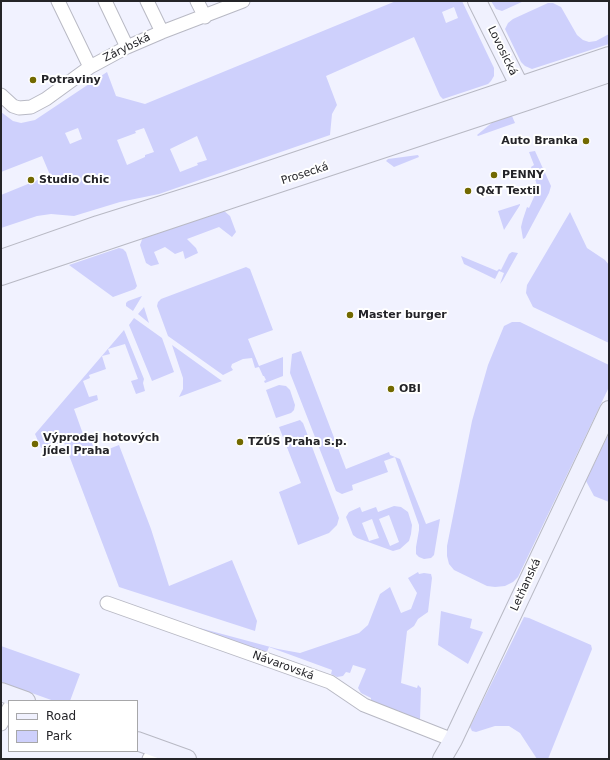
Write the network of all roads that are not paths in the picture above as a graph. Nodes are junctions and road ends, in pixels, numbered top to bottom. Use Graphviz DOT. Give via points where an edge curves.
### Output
graph roads {
  1 [pos="58,1"];
  2 [pos="105,1"];
  3 [pos="147,1"];
  4 [pos="198,1"];
  5 [pos="243,1"];
  6 [pos="477,1"];
  7 [pos="220,5"];
  8 [pos="205,16"];
  9 [pos="162,32"];
  10 [pos="127,47"];
  11 [pos="609,56"];
  12 [pos="90,67"];
  13 [pos="609,73"];
  14 [pos="523,94"];
  15 [pos="1,95"];
  16 [pos="1,259"];
  17 [pos="1,276"];
  18 [pos="609,410"];
  19 [pos="107,603"];
  20 [pos="8,710"];
  21 [pos="1,724"];
  22 [pos="453,740"];
  23 [pos="138,742"];
  24 [pos="152,753"];
  25 [pos="187,759"];
  26 [pos="442,759"];
  1 -- 12 [label="street"];
  2 -- 10 [label="street"];
  3 -- 9 [label="street"];
  4 -- 8 [label="street"];
  5 -- 7 [label="street, Zárybská"];
  6 -- 14 [label="main road, Lovosická"];
  7 -- 8 [label="street, Zárybská"];
  8 -- 9 [label="street, Zárybská"];
  9 -- 10 [label="street, Zárybská"];
  10 -- 12 [label="street, Zárybská"];
  11 -- 14 [label="main road, Prosecká"];
  12 -- 15 [label="street, Zárybská" via="31,107 13,106"];
  13 -- 14 [label="main road, Prosecká"];
  14 -- 16 [label="main road, Prosecká" via="98,225"];
  14 -- 17 [label="main road, Prosecká" via="231,198"];
  18 -- 22 [label="main road, Letňanská"];
  19 -- 22 [label="street, Návarovská" via="330,682 364,705"];
  20 -- 21 [label="street"];
  22 -- 26 [label="main road, Letňanská"];
  23 -- 24 [label="main road"];
  24 -- 25 [label="main road"];
}
